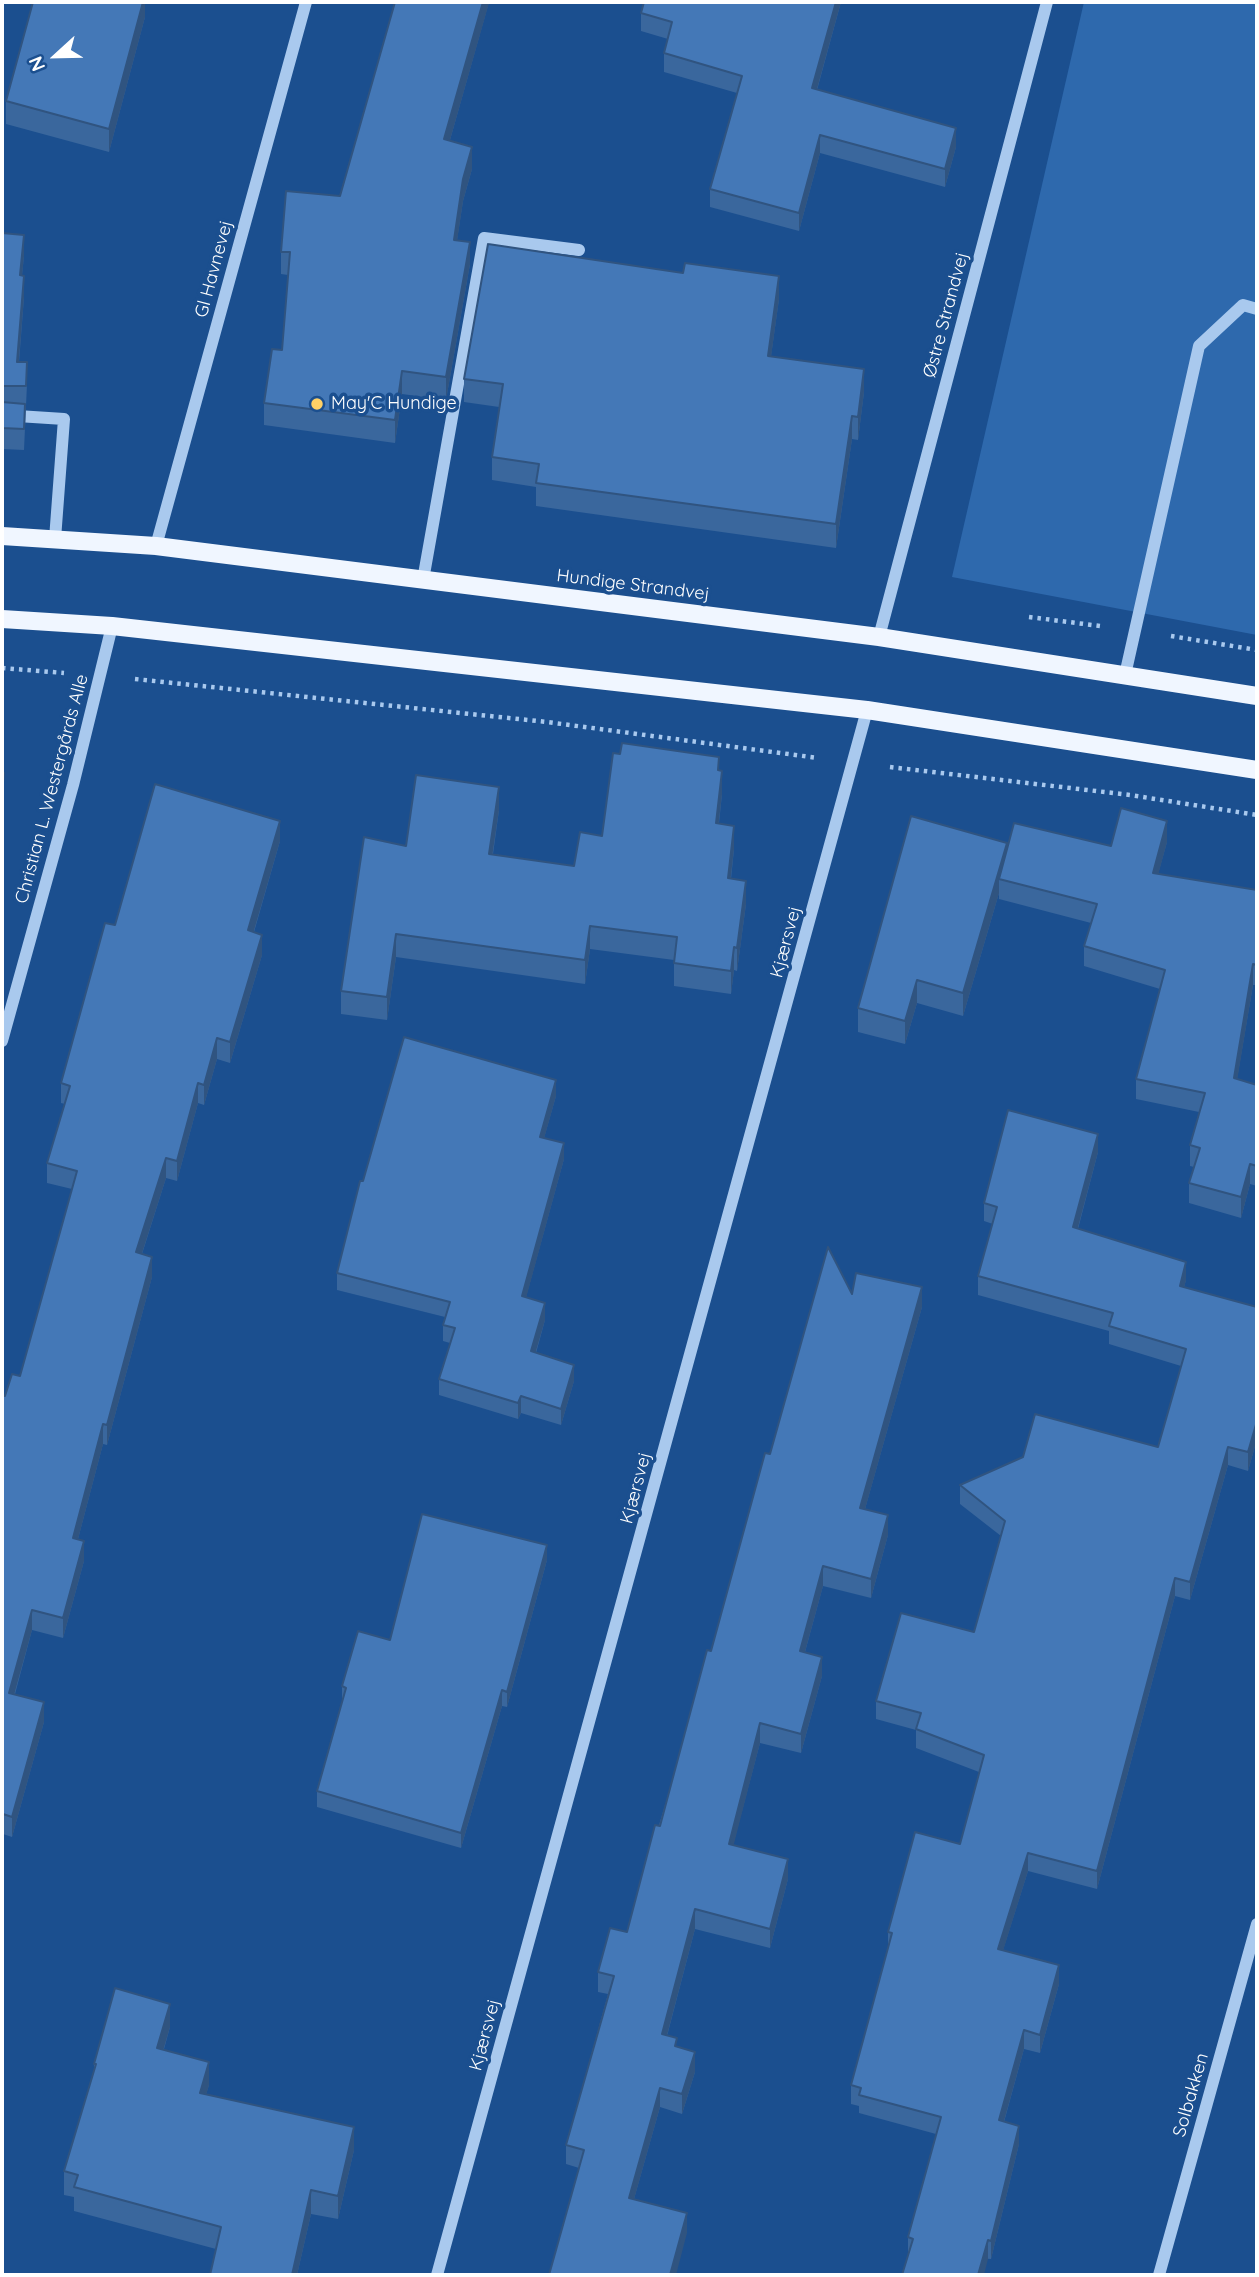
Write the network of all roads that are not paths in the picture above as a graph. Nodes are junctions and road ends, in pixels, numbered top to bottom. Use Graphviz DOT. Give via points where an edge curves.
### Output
graph roads {
  1 [pos="306,2"];
  2 [pos="1047,2"];
  3 [pos="579,250"];
  4 [pos="1257,309"];
  5 [pos="2,415"];
  6 [pos="2,536"];
  7 [pos="55,539"];
  8 [pos="156,546"];
  9 [pos="423,580"];
  10 [pos="2,619"];
  11 [pos="111,626"];
  12 [pos="879,637"];
  13 [pos="1125,675"];
  14 [pos="1257,696"];
  15 [pos="867,710"];
  16 [pos="1257,770"];
  17 [pos="2,1041"];
  18 [pos="1257,1924"];
  19 [pos="437,2275"];
  20 [pos="1159,2275"];
  1 -- 8 [label="street, Gl Havnevej"];
  2 -- 12 [label="street, Østre Strandvej"];
  3 -- 9 [label="street" via="484,238"];
  4 -- 13 [label="street" via="1243,305 1199,346"];
  5 -- 7 [label="street" via="64,419"];
  6 -- 7 [label="main road, Hundige Strandvej"];
  7 -- 8 [label="main road, Hundige Strandvej"];
  8 -- 9 [label="main road, Hundige Strandvej"];
  9 -- 12 [label="main road, Hundige Strandvej"];
  10 -- 11 [label="main road"];
  11 -- 15 [label="main road"];
  11 -- 17 [label="street, Christian L. Westergårds Alle" via="73,785"];
  12 -- 13 [label="main road, Hundige Strandvej"];
  13 -- 14 [label="main road, Hundige Strandvej"];
  15 -- 16 [label="main road"];
  15 -- 19 [label="street, Kjærsvej"];
  18 -- 20 [label="street, Solbakken"];
}
